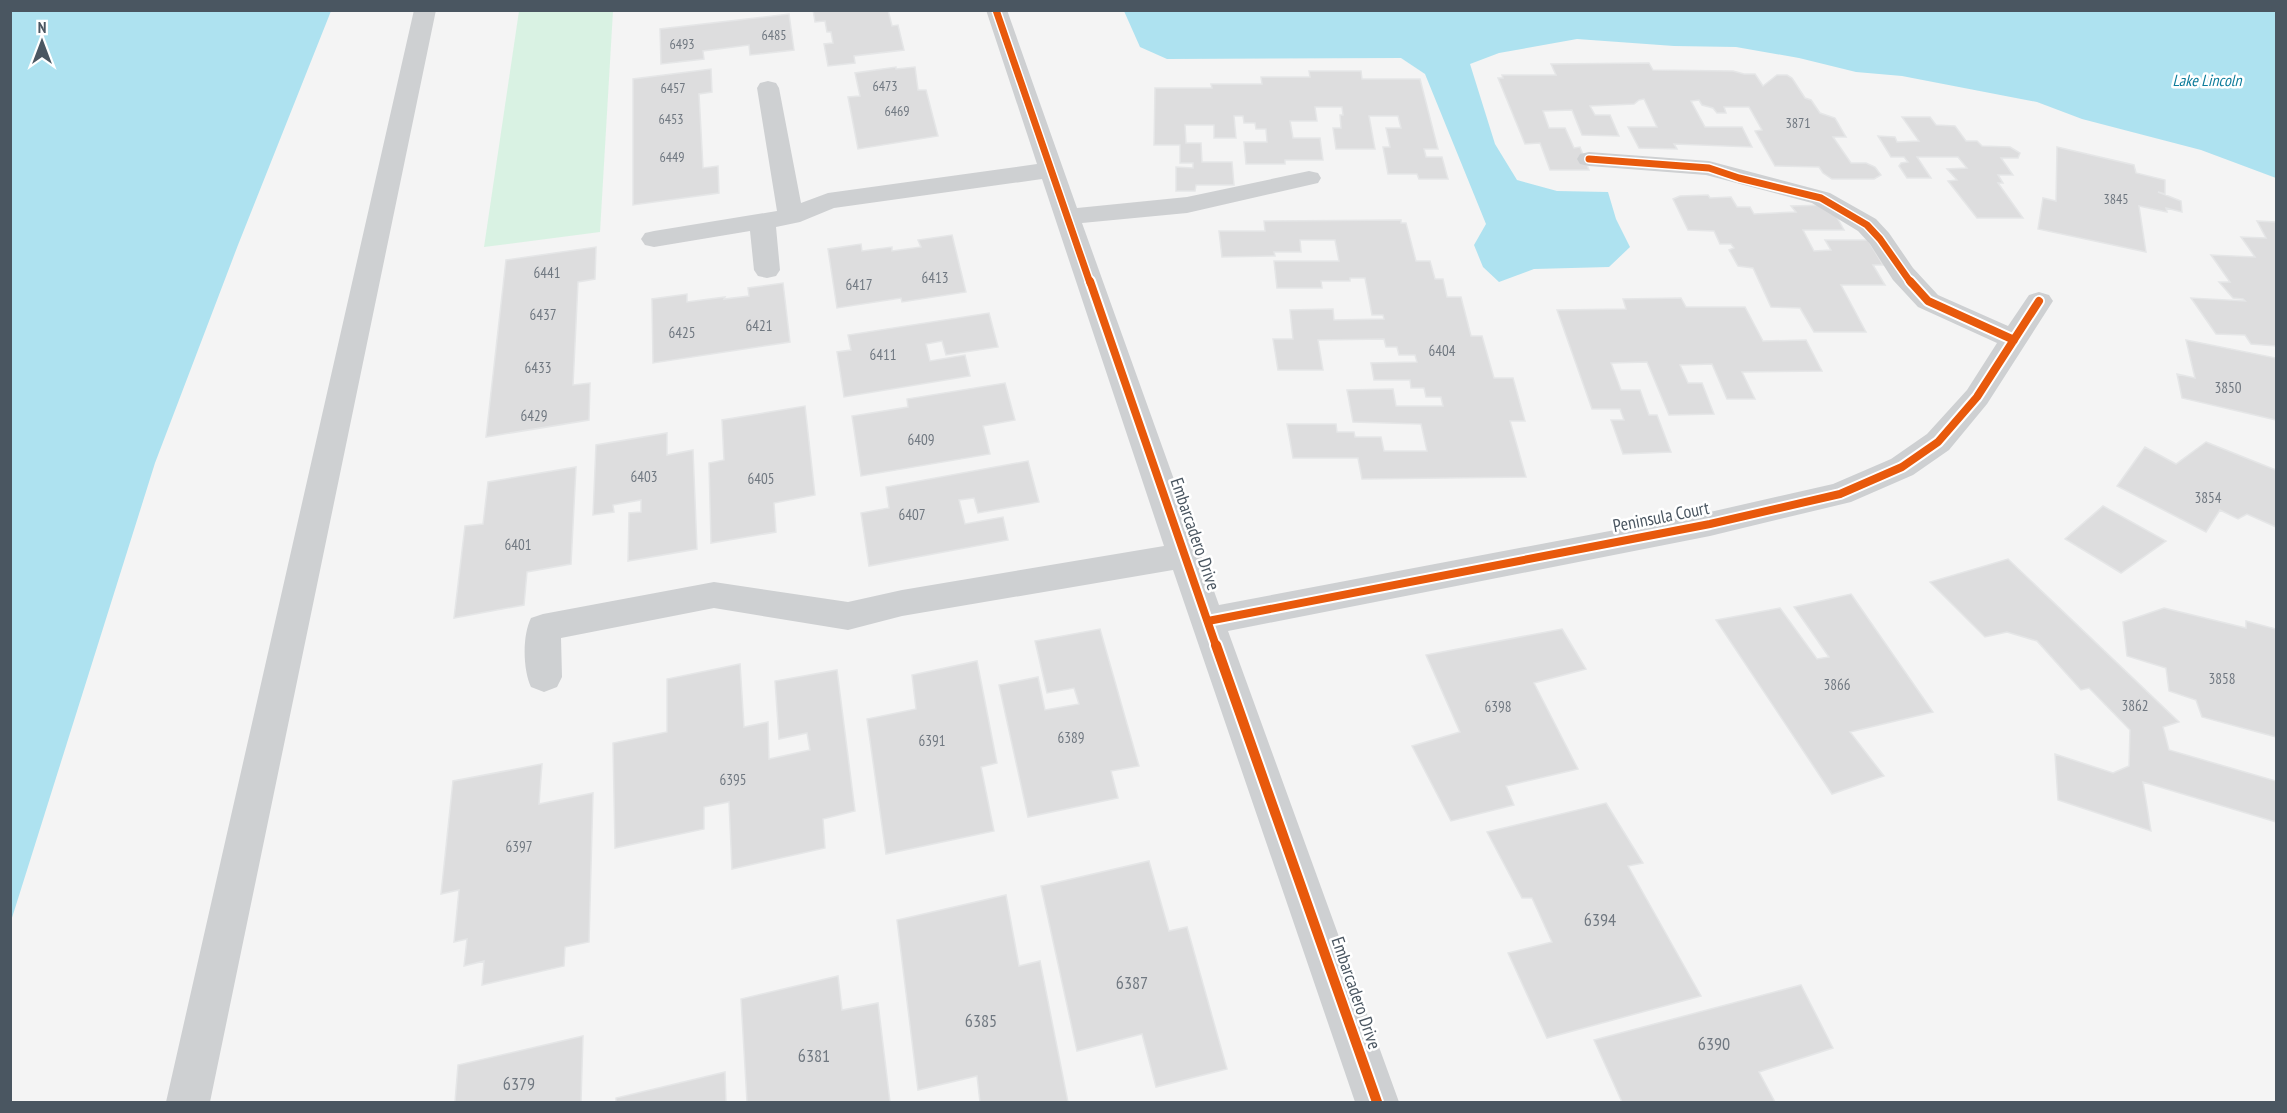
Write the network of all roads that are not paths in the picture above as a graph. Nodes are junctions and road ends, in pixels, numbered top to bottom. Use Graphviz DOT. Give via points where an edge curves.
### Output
graph roads {
  1 [pos="425,10"];
  2 [pos="996,10"];
  3 [pos="768,88"];
  4 [pos="1589,159"];
  5 [pos="1051,170"];
  6 [pos="1309,178"];
  7 [pos="791,217"];
  8 [pos="1068,217"];
  9 [pos="762,222"];
  10 [pos="654,239"];
  11 [pos="767,270"];
  12 [pos="2039,302"];
  13 [pos="2014,340"];
  14 [pos="1184,555"];
  15 [pos="1208,621"];
  16 [pos="544,677"];
  17 [pos="188,1102"];
  18 [pos="1377,1102"];
  1 -- 17 [label="street"];
  2 -- 5 [label="street, Embarcadero Drive"];
  3 -- 7 [label="street"];
  4 -- 13 [label="street" via="1709,168 1821,198 1867,225 1928,301"];
  5 -- 7 [label="street" via="828,201"];
  5 -- 8 [label="street, Embarcadero Drive"];
  6 -- 8 [label="street" via="1187,205"];
  7 -- 9 [label="street"];
  8 -- 14 [label="street, Embarcadero Drive"];
  9 -- 10 [label="street"];
  9 -- 11 [label="street"];
  12 -- 13 [label="street, Peninsula Court"];
  13 -- 15 [label="street, Peninsula Court" via="1977,397 1938,442 1902,467 1840,494 1710,524"];
  14 -- 15 [label="street, Embarcadero Drive"];
  14 -- 16 [label="street" via="902,603 848,616 735,597 703,597 543,628"];
  15 -- 18 [label="street, Embarcadero Drive"];
}
